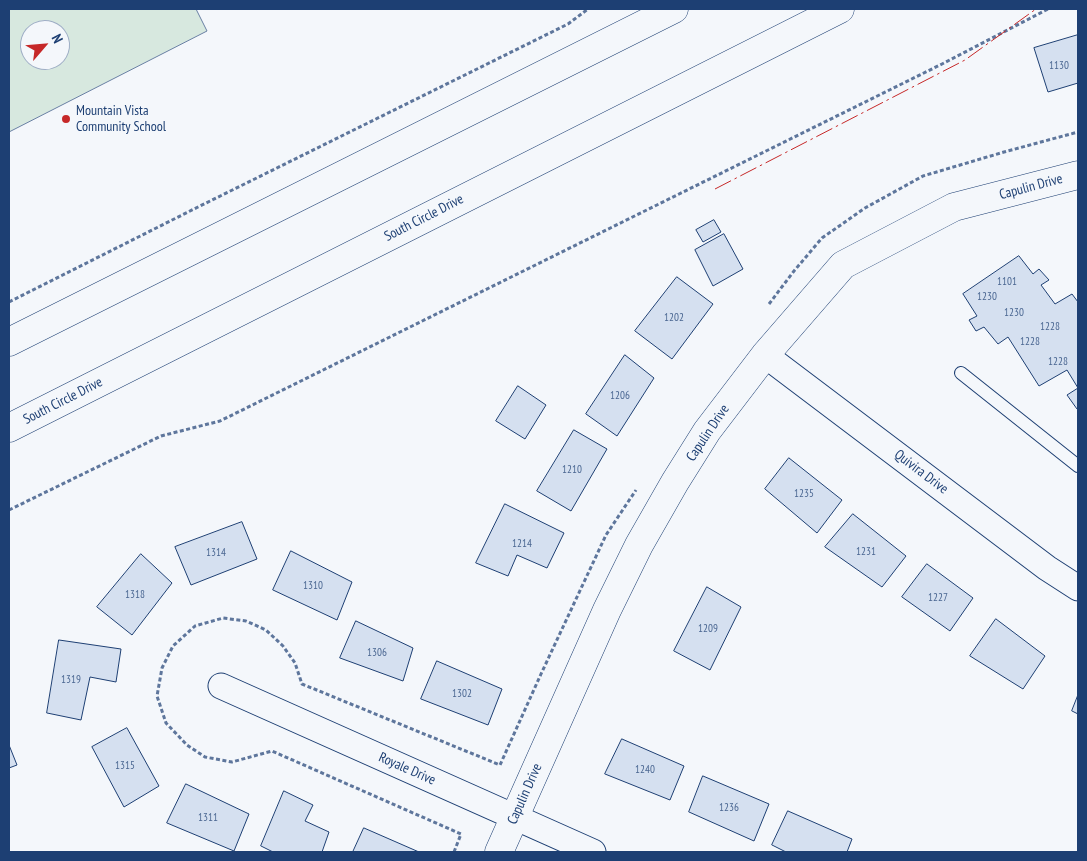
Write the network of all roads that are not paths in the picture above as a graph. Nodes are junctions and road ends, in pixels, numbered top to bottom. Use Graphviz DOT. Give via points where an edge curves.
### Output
graph roads {
  1 [pos="674,9"];
  2 [pos="840,9"];
  3 [pos="1078,175"];
  4 [pos="9,342"];
  5 [pos="765,355"];
  6 [pos="961,373"];
  7 [pos="9,428"];
  8 [pos="1078,466"];
  9 [pos="1078,588"];
  10 [pos="221,686"];
  11 [pos="515,817"];
  12 [pos="499,852"];
  13 [pos="593,852"];
  1 -- 4 [label="main road"];
  2 -- 7 [label="main road, South Circle Drive"];
  3 -- 5 [label="main road, Capulin Drive" via="954,207 843,265"];
  5 -- 9 [label="street, Quivira Drive"];
  5 -- 11 [label="main road, Capulin Drive" via="707,431 639,545"];
  6 -- 8 [label="lane"];
  10 -- 11 [label="street, Royale Drive"];
  11 -- 12 [label="main road, Capulin Drive"];
  11 -- 13 [label="street, Royale Drive"];
}
